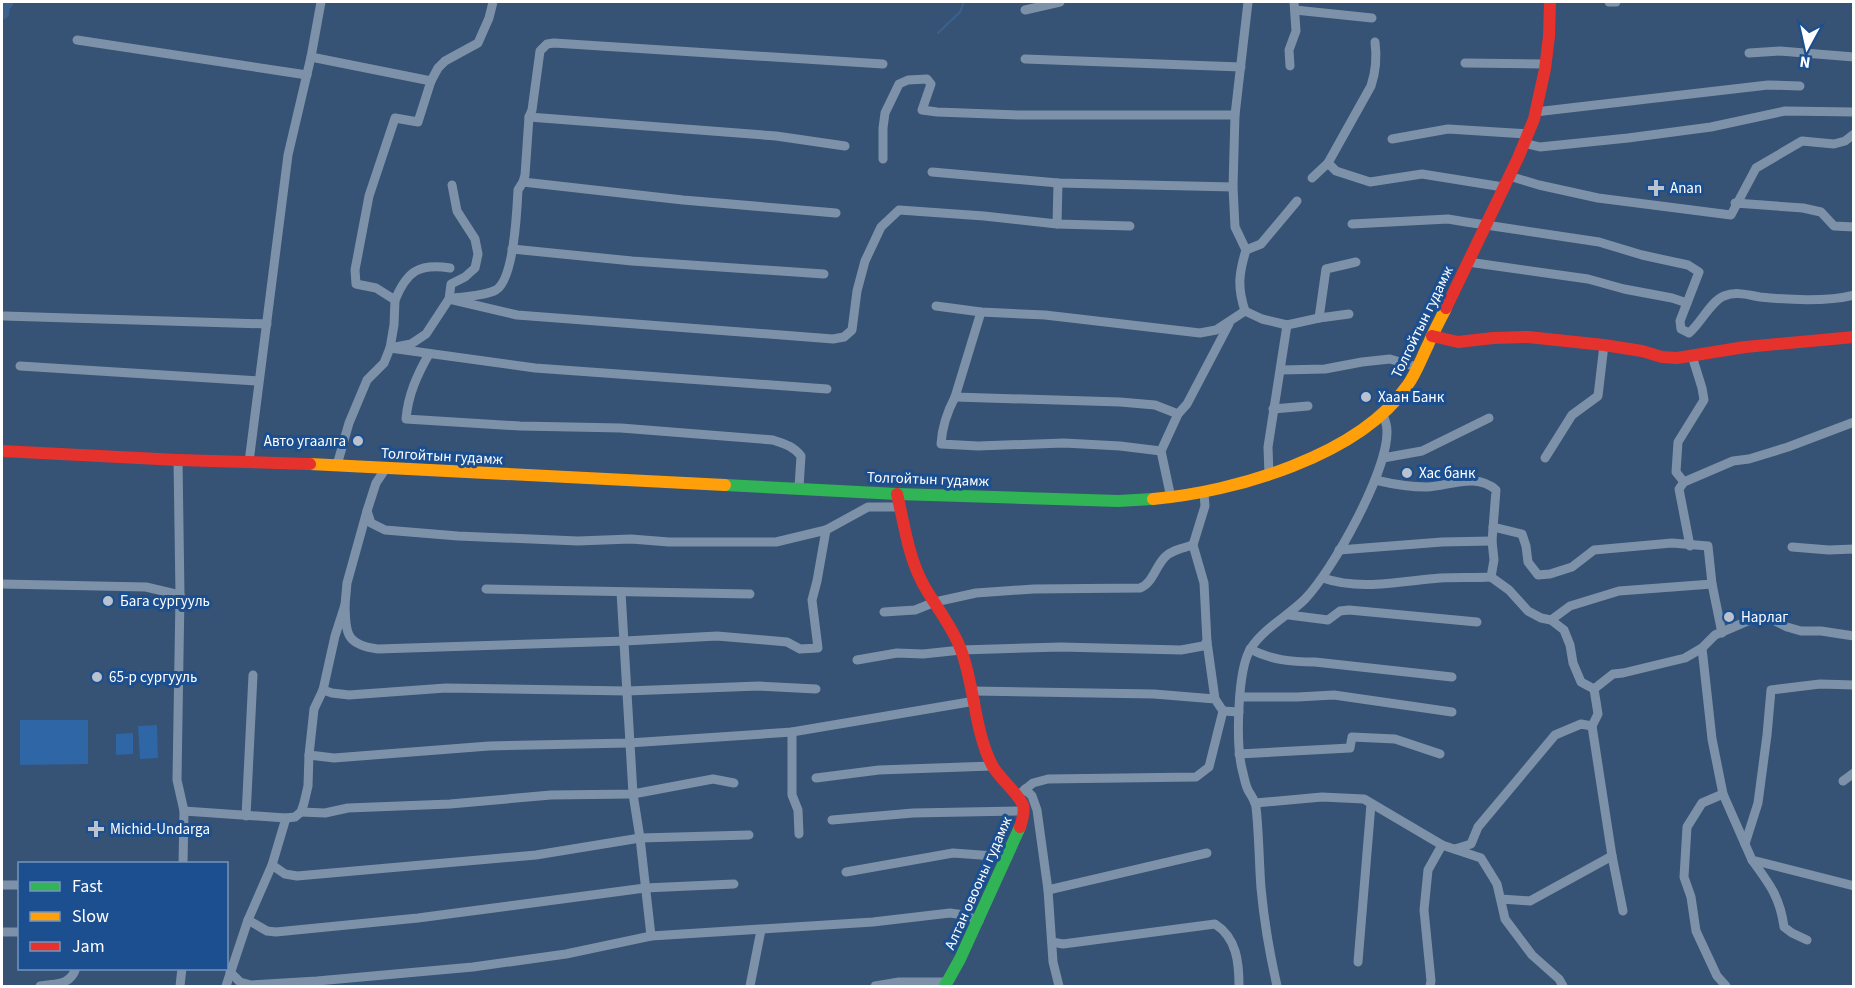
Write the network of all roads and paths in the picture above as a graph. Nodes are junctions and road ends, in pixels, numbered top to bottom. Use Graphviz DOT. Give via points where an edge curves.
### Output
graph roads {
  1 [pos="321,2"];
  2 [pos="493,2"];
  3 [pos="1060,2"];
  4 [pos="1248,2"];
  5 [pos="1550,2"];
  6 [pos="1609,2"];
  7 [pos="1616,2"];
  8 [pos="1294,6"];
  9 [pos="1025,10"];
  10 [pos="1372,18"];
  11 [pos="77,40"];
  12 [pos="1375,42"];
  13 [pos="1749,53"];
  14 [pos="311,57"];
  15 [pos="1854,57"];
  16 [pos="1024,59"];
  17 [pos="1465,63"];
  18 [pos="883,64"];
  19 [pos="1546,64"];
  20 [pos="1290,66"];
  21 [pos="1241,67"];
  22 [pos="307,75"];
  23 [pos="431,81"];
  24 [pos="1800,86"];
  25 [pos="1535,112"];
  26 [pos="1854,112"];
  27 [pos="1235,115"];
  28 [pos="529,117"];
  29 [pos="1854,134"];
  30 [pos="1392,139"];
  31 [pos="1526,139"];
  32 [pos="845,146"];
  33 [pos="883,159"];
  34 [pos="1328,163"];
  35 [pos="932,172"];
  36 [pos="1509,176"];
  37 [pos="1312,178"];
  38 [pos="524,182"];
  39 [pos="1058,183"];
  40 [pos="452,184"];
  41 [pos="1233,187"];
  42 [pos="1503,187"];
  43 [pos="1297,201"];
  44 [pos="1735,203"];
  45 [pos="836,213"];
  46 [pos="1057,224"];
  47 [pos="1352,224"];
  48 [pos="1485,225"];
  49 [pos="1130,226"];
  50 [pos="1854,227"];
  51 [pos="513,249"];
  52 [pos="1246,250"];
  53 [pos="1356,262"];
  54 [pos="1468,262"];
  55 [pos="450,268"];
  56 [pos="824,274"];
  57 [pos="1854,295"];
  58 [pos="449,298"];
  59 [pos="395,300"];
  60 [pos="1687,303"];
  61 [pos="936,306"];
  62 [pos="1245,310"];
  63 [pos="981,312"];
  64 [pos="1349,314"];
  65 [pos="4,316"];
  66 [pos="1319,318"];
  67 [pos="1230,320"];
  68 [pos="267,324"];
  69 [pos="1287,325"];
  70 [pos="1432,336"];
  71 [pos="1854,337"];
  72 [pos="1605,345"];
  73 [pos="390,348"];
  74 [pos="429,354"];
  75 [pos="1692,356"];
  76 [pos="20,366"];
  77 [pos="1417,368"];
  78 [pos="1281,370"];
  79 [pos="258,381"];
  80 [pos="827,389"];
  81 [pos="955,397"];
  82 [pos="1308,406"];
  83 [pos="1273,409"];
  84 [pos="1382,413"];
  85 [pos="1178,414"];
  86 [pos="1489,418"];
  87 [pos="1854,422"];
  88 [pos="2,451"];
  89 [pos="1161,451"];
  90 [pos="1383,458"];
  91 [pos="1545,458"];
  92 [pos="178,460"];
  93 [pos="249,462"];
  94 [pos="337,465"];
  95 [pos="386,468"];
  96 [pos="1269,475"];
  97 [pos="1375,480"];
  98 [pos="1684,482"];
  99 [pos="799,487"];
  100 [pos="1204,493"];
  101 [pos="897,494"];
  102 [pos="1171,498"];
  103 [pos="900,507"];
  104 [pos="367,510"];
  105 [pos="1494,527"];
  106 [pos="826,531"];
  107 [pos="1492,542"];
  108 [pos="1193,545"];
  109 [pos="1690,546"];
  110 [pos="1792,547"];
  111 [pos="1854,549"];
  112 [pos="1339,550"];
  113 [pos="1491,577"];
  114 [pos="1323,578"];
  115 [pos="2,584"];
  116 [pos="1712,585"];
  117 [pos="486,589"];
  118 [pos="621,592"];
  119 [pos="750,594"];
  120 [pos="180,595"];
  121 [pos="935,602"];
  122 [pos="345,605"];
  123 [pos="884,612"];
  124 [pos="1289,615"];
  125 [pos="1551,620"];
  126 [pos="1477,622"];
  127 [pos="1722,633"];
  128 [pos="1854,636"];
  129 [pos="625,641"];
  130 [pos="1207,642"];
  131 [pos="1702,648"];
  132 [pos="1250,649"];
  133 [pos="961,650"];
  134 [pos="857,660"];
  135 [pos="253,675"];
  136 [pos="1452,677"];
  137 [pos="1854,685"];
  138 [pos="816,689"];
  139 [pos="1594,689"];
  140 [pos="323,690"];
  141 [pos="627,691"];
  142 [pos="974,696"];
  143 [pos="1240,697"];
  144 [pos="1215,699"];
  145 [pos="1222,711"];
  146 [pos="1239,711"];
  147 [pos="1452,712"];
  148 [pos="1592,726"];
  149 [pos="792,732"];
  150 [pos="628,743"];
  151 [pos="1239,754"];
  152 [pos="1440,754"];
  153 [pos="309,755"];
  154 [pos="992,766"];
  155 [pos="1854,772"];
  156 [pos="816,778"];
  157 [pos="1843,781"];
  158 [pos="734,783"];
  159 [pos="1021,792"];
  160 [pos="633,794"];
  161 [pos="1723,795"];
  162 [pos="1255,803"];
  163 [pos="1371,804"];
  164 [pos="184,811"];
  165 [pos="1024,811"];
  166 [pos="301,812"];
  167 [pos="246,816"];
  168 [pos="286,818"];
  169 [pos="832,820"];
  170 [pos="799,834"];
  171 [pos="749,835"];
  172 [pos="640,838"];
  173 [pos="1745,844"];
  174 [pos="1442,845"];
  175 [pos="1455,849"];
  176 [pos="1207,853"];
  177 [pos="1612,856"];
  178 [pos="1008,857"];
  179 [pos="1752,860"];
  180 [pos="183,862"];
  181 [pos="272,865"];
  182 [pos="846,872"];
  183 [pos="734,884"];
  184 [pos="2,885"];
  185 [pos="18,885"];
  186 [pos="1854,886"];
  187 [pos="645,888"];
  188 [pos="1048,890"];
  189 [pos="1501,899"];
  190 [pos="1623,911"];
  191 [pos="248,920"];
  192 [pos="979,921"];
  193 [pos="761,930"];
  194 [pos="2,932"];
  195 [pos="18,932"];
  196 [pos="651,936"];
  197 [pos="1807,940"];
  198 [pos="1052,942"];
  199 [pos="1359,962"];
  200 [pos="76,970"];
  201 [pos="182,970"];
  202 [pos="230,972"];
  203 [pos="945,984"];
  204 [pos="1059,986"];
  205 [pos="40,987"];
  206 [pos="180,987"];
  207 [pos="226,987"];
  208 [pos="750,987"];
  209 [pos="875,987"];
  210 [pos="1239,987"];
  211 [pos="1277,987"];
  212 [pos="1430,987"];
  213 [pos="1563,987"];
  214 [pos="1726,987"];
  1 -- 14 [label="street"];
  2 -- 23 [label="street" via="478,44 444,61"];
  3 -- 9 [label="street"];
  4 -- 21 [label="street"];
  5 -- 19 [label="main road, Толгойтын гудамж"];
  6 -- 7 [label="street"];
  8 -- 10 [label="street"];
  8 -- 20 [label="street" via="1296,31 1289,50"];
  11 -- 22 [label="street"];
  12 -- 34 [label="street" via="1371,86"];
  13 -- 15 [label="street" via="1780,51"];
  14 -- 22 [label="street"];
  14 -- 23 [label="street"];
  16 -- 21 [label="street"];
  17 -- 19 [label="street"];
  18 -- 28 [label="street" via="547,44 540,51"];
  19 -- 25 [label="main road, Толгойтын гудамж"];
  21 -- 27 [label="street"];
  22 -- 68 [label="street" via="288,155"];
  23 -- 59 [label="street" via="418,122 395,118 369,195 355,270 356,284 376,288"];
  24 -- 25 [label="street" via="1768,85"];
  25 -- 31 [label="main road, Толгойтын гудамж"];
  26 -- 31 [label="street" via="1785,111 1711,127 1540,147"];
  27 -- 33 [label="street" via="937,112 922,110 931,84 927,79 908,81 899,84 885,113"];
  27 -- 41 [label="street"];
  28 -- 32 [label="street" via="776,136"];
  28 -- 38 [label="street"];
  29 -- 44 [label="street" via="1834,144 1802,141 1786,150 1756,168"];
  30 -- 31 [label="street" via="1448,129"];
  31 -- 36 [label="main road, Толгойтын гудамж"];
  34 -- 37 [label="street"];
  34 -- 42 [label="street" via="1336,171 1370,182 1422,174"];
  35 -- 39 [label="street"];
  36 -- 42 [label="main road, Толгойтын гудамж"];
  36 -- 44 [label="street" via="1598,198 1731,215"];
  38 -- 45 [label="street"];
  38 -- 51 [label="street" via="518,190"];
  39 -- 41 [label="street"];
  39 -- 46 [label="street"];
  40 -- 58 [label="street" via="457,211 475,239 478,254 475,268 451,284"];
  41 -- 52 [label="street" via="1235,227"];
  42 -- 48 [label="main road, Толгойтын гудамж"];
  43 -- 52 [label="street" via="1261,243"];
  44 -- 50 [label="street" via="1803,208 1821,212 1834,226"];
  46 -- 49 [label="street"];
  46 -- 58 [label="street" via="899,210 881,227 866,261 852,330 833,339 517,315"];
  47 -- 48 [label="street" via="1448,219"];
  48 -- 54 [label="main road, Толгойтын гудамж"];
  48 -- 60 [label="street" via="1599,242 1688,265 1699,272"];
  51 -- 56 [label="street"];
  51 -- 58 [label="street" via="504,282 497,289"];
  52 -- 62 [label="street" via="1239,294"];
  53 -- 66 [label="street" via="1326,269"];
  54 -- 60 [label="street" via="1588,279"];
  54 -- 70 [label="main road, Толгойтын гудамж"];
  55 -- 59 [label="street" via="432,265 408,276"];
  57 -- 60 [label="street" via="1823,299 1736,293 1716,301 1689,333 1681,329 1680,321"];
  58 -- 73 [label="street" via="421,338"];
  59 -- 73 [label="street"];
  61 -- 63 [label="street"];
  62 -- 67 [label="street"];
  62 -- 69 [label="street"];
  63 -- 67 [label="street" via="1045,315 1200,333 1216,330"];
  63 -- 81 [label="street"];
  64 -- 66 [label="street"];
  65 -- 68 [label="street"];
  66 -- 69 [label="street"];
  67 -- 85 [label="street" via="1187,404"];
  68 -- 79 [label="street"];
  69 -- 78 [label="street"];
  70 -- 72 [label="main road" via="1458,342 1528,337"];
  70 -- 77 [label="main road, Толгойтын гудамж"];
  71 -- 75 [label="main road" via="1745,346"];
  72 -- 75 [label="main road" via="1662,357"];
  72 -- 91 [label="street" via="1598,396 1572,415"];
  73 -- 74 [label="street"];
  73 -- 94 [label="street" via="384,363 367,380"];
  74 -- 80 [label="street" via="535,368"];
  74 -- 99 [label="street" via="415,379 406,419 621,428 773,440 796,449 801,456"];
  75 -- 98 [label="street" via="1704,400 1678,442 1676,472"];
  76 -- 79 [label="street"];
  77 -- 78 [label="street" via="1390,359 1325,369"];
  77 -- 84 [label="main road, Толгойтын гудамж" via="1404,391"];
  78 -- 83 [label="street"];
  79 -- 93 [label="street"];
  81 -- 85 [label="street" via="1120,402 1155,405"];
  81 -- 89 [label="street" via="941,444 978,447 1064,443"];
  82 -- 83 [label="street"];
  83 -- 96 [label="street"];
  84 -- 90 [label="street" via="1388,432"];
  84 -- 96 [label="main road, Толгойтын гудамж" via="1348,439"];
  85 -- 89 [label="street"];
  86 -- 90 [label="street" via="1422,451"];
  87 -- 98 [label="street" via="1788,447 1733,461"];
  88 -- 92 [label="main road, Толгойтын гудамж"];
  89 -- 102 [label="street"];
  90 -- 97 [label="street"];
  92 -- 93 [label="main road, Толгойтын гудамж"];
  92 -- 120 [label="street"];
  93 -- 94 [label="main road, Толгойтын гудамж"];
  94 -- 95 [label="main road, Толгойтын гудамж"];
  95 -- 99 [label="main road, Толгойтын гудамж"];
  95 -- 104 [label="street"];
  96 -- 100 [label="main road, Толгойтын гудамж"];
  97 -- 105 [label="street" via="1428,487 1481,481 1489,484 1496,490"];
  97 -- 112 [label="street"];
  98 -- 109 [label="street" via="1679,489"];
  99 -- 101 [label="main road, Толгойтын гудамж"];
  100 -- 102 [label="main road, Толгойтын гудамж"];
  100 -- 108 [label="street" via="1205,506"];
  101 -- 102 [label="main road, Толгойтын гудамж" via="1118,501"];
  101 -- 103 [label="main road, Алтан овооны гудамж"];
  103 -- 106 [label="street" via="868,507"];
  103 -- 121 [label="main road, Алтан овооны гудамж" via="915,567"];
  104 -- 106 [label="street" via="371,523 385,530 458,536 776,542"];
  104 -- 122 [label="street" via="347,583"];
  105 -- 107 [label="street"];
  105 -- 109 [label="street" via="1522,534 1528,562 1538,575 1572,567 1594,550 1672,543"];
  106 -- 129 [label="street" via="812,600 818,648 800,649 787,642 717,636"];
  107 -- 112 [label="street"];
  107 -- 113 [label="street"];
  108 -- 121 [label="street" via="1172,551 1140,588 1034,589 976,593"];
  108 -- 130 [label="street" via="1204,583"];
  109 -- 116 [label="street" via="1708,546"];
  110 -- 111 [label="street"];
  112 -- 114 [label="street"];
  113 -- 114 [label="street" via="1386,584 1339,584"];
  113 -- 125 [label="street" via="1528,611"];
  114 -- 124 [label="street"];
  115 -- 120 [label="street" via="146,587"];
  116 -- 125 [label="street" via="1619,591 1570,606"];
  116 -- 127 [label="street"];
  117 -- 118 [label="street"];
  118 -- 119 [label="street"];
  118 -- 129 [label="street"];
  120 -- 164 [label="street" via="177,780"];
  121 -- 123 [label="street" via="915,610"];
  121 -- 133 [label="main road, Алтан овооны гудамж"];
  122 -- 129 [label="street" via="346,630 354,642 372,648"];
  122 -- 140 [label="street"];
  124 -- 126 [label="street" via="1328,620 1349,610"];
  124 -- 132 [label="street"];
  125 -- 139 [label="street" via="1563,630 1581,682"];
  127 -- 128 [label="street" via="1750,620 1762,619 1801,631"];
  127 -- 131 [label="street"];
  129 -- 141 [label="street"];
  130 -- 133 [label="street" via="1181,650"];
  130 -- 144 [label="street"];
  131 -- 139 [label="street" via="1685,658 1613,674"];
  131 -- 161 [label="street"];
  132 -- 136 [label="street" via="1294,662"];
  132 -- 143 [label="street"];
  133 -- 134 [label="street" via="897,653"];
  133 -- 142 [label="main road, Алтан овооны гудамж"];
  135 -- 167 [label="street"];
  137 -- 173 [label="street" via="1820,684 1771,690 1758,803"];
  138 -- 141 [label="street" via="759,686"];
  139 -- 148 [label="street" via="1598,714"];
  140 -- 141 [label="street" via="349,695 446,688"];
  140 -- 153 [label="street" via="314,709"];
  141 -- 150 [label="street"];
  142 -- 144 [label="street" via="1154,694"];
  142 -- 149 [label="street"];
  142 -- 154 [label="main road, Алтан овооны гудамж" via="980,732"];
  143 -- 146 [label="street"];
  143 -- 147 [label="street" via="1334,695"];
  144 -- 145 [label="street"];
  145 -- 146 [label="street"];
  145 -- 159 [label="street" via="1209,767 1196,777 1048,779"];
  146 -- 151 [label="street"];
  148 -- 175 [label="street" via="1581,724 1555,735 1478,826 1471,844"];
  148 -- 177 [label="street"];
  149 -- 150 [label="street"];
  149 -- 170 [label="street" via="792,795 798,810"];
  150 -- 153 [label="street" via="489,746 334,758"];
  150 -- 160 [label="street"];
  151 -- 152 [label="street" via="1350,748 1352,737 1395,739"];
  151 -- 162 [label="street" via="1247,789"];
  153 -- 166 [label="street" via="308,786"];
  154 -- 156 [label="street" via="879,770"];
  154 -- 159 [label="main road, Алтан овооны гудамж"];
  155 -- 157 [label="street"];
  158 -- 160 [label="street" via="713,779"];
  159 -- 165 [label="main road, Алтан овооны гудамж"];
  159 -- 188 [label="street" via="1032,796 1037,810"];
  160 -- 166 [label="street" via="551,795"];
  160 -- 172 [label="street"];
  161 -- 173 [label="street"];
  161 -- 214 [label="street" via="1702,803 1687,827 1684,877 1696,931"];
  162 -- 163 [label="street" via="1322,797 1364,799"];
  162 -- 211 [label="street" via="1261,891"];
  163 -- 174 [label="street"];
  163 -- 199 [label="street"];
  164 -- 167 [label="street"];
  164 -- 180 [label="street"];
  165 -- 169 [label="street" via="913,813"];
  165 -- 178 [label="main road, Алтан овооны гудамж"];
  166 -- 168 [label="street"];
  167 -- 168 [label="street"];
  168 -- 181 [label="street"];
  171 -- 172 [label="street"];
  172 -- 181 [label="street" via="536,855 297,876 285,874"];
  172 -- 187 [label="street"];
  173 -- 179 [label="street"];
  174 -- 175 [label="street"];
  174 -- 212 [label="street" via="1428,870 1424,910"];
  175 -- 189 [label="street" via="1481,858"];
  176 -- 188 [label="street"];
  177 -- 189 [label="street" via="1530,901"];
  177 -- 190 [label="street"];
  178 -- 182 [label="street" via="953,854"];
  178 -- 192 [label="main road, Алтан овооны гудамж"];
  179 -- 186 [label="street"];
  179 -- 197 [label="street" via="1770,884 1782,911 1784,927"];
  181 -- 191 [label="street"];
  183 -- 187 [label="street"];
  184 -- 185 [label="street"];
  187 -- 191 [label="street" via="430,917 276,932"];
  187 -- 196 [label="street"];
  188 -- 198 [label="street"];
  189 -- 213 [label="street" via="1505,919"];
  191 -- 202 [label="street"];
  192 -- 193 [label="street" via="950,913"];
  192 -- 203 [label="main road, Алтан овооны гудамж"];
  193 -- 196 [label="street"];
  193 -- 208 [label="street"];
  194 -- 195 [label="street"];
  196 -- 202 [label="street" via="566,954 473,967 317,981 251,985 240,982"];
  198 -- 204 [label="street"];
  198 -- 210 [label="street" via="1063,944 1215,924 1234,944"];
  200 -- 205 [label="street" via="64,982"];
  201 -- 206 [label="street"];
  202 -- 207 [label="street"];
  203 -- 209 [label="street" via="899,982"];
}
